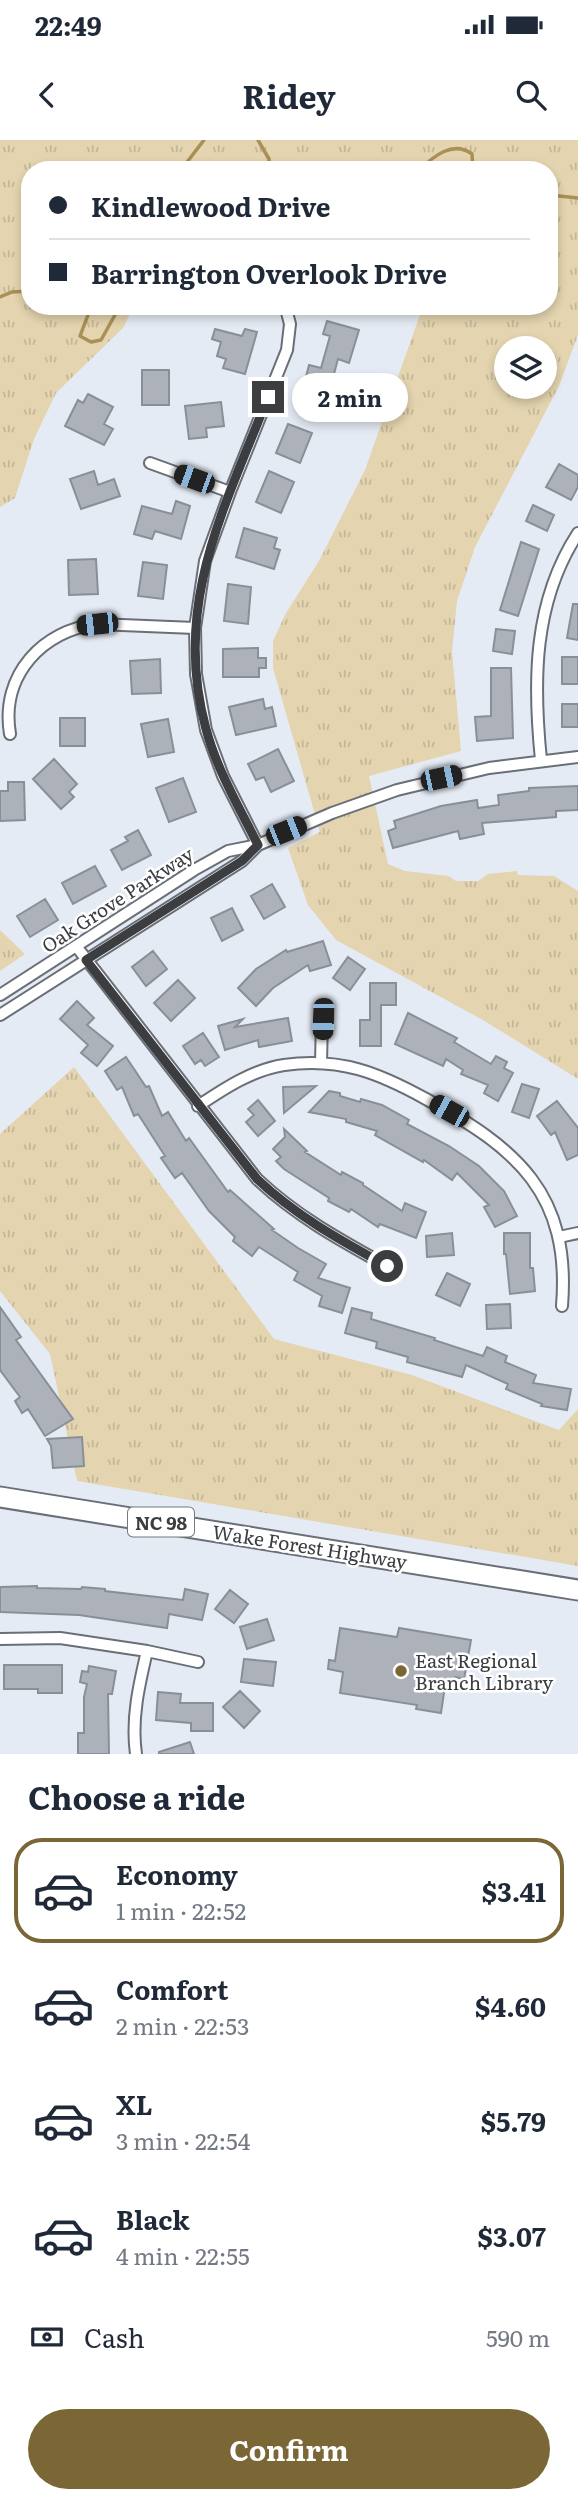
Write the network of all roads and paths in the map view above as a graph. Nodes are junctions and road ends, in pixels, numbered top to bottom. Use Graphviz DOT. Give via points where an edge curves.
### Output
graph roads {
  1 [pos="288,315"];
  2 [pos="150,463"];
  3 [pos="230,492"];
  4 [pos="578,533"];
  5 [pos="195,628"];
  6 [pos="10,734"];
  7 [pos="578,757"];
  8 [pos="541,760"];
  9 [pos="258,845"];
  10 [pos="76,946"];
  11 [pos="86,960"];
  12 [pos="0,995"];
  13 [pos="0,1016"];
  14 [pos="323,1019"];
  15 [pos="321,1063"];
  16 [pos="198,1106"];
  17 [pos="578,1233"];
  18 [pos="559,1237"];
  19 [pos="387,1266"];
  20 [pos="562,1306"];
  21 [pos="0,1497"];
  22 [pos="578,1590"];
  23 [pos="0,1639"];
  24 [pos="146,1651"];
  25 [pos="198,1662"];
  26 [pos="136,1754"];
  1 -- 3 [label="street" via="287,350"];
  2 -- 3 [label="street"];
  3 -- 5 [label="street" via="205,561"];
  4 -- 8 [label="street" via="555,580 537,649"];
  5 -- 6 [label="street" via="97,624 53,635 24,657 7,681 1,706"];
  5 -- 9 [label="street" via="196,674 206,730"];
  7 -- 8 [label="street, Oak Grove Parkway"];
  8 -- 9 [label="street, Oak Grove Parkway" via="397,790"];
  9 -- 10 [label="street, Oak Grove Parkway" via="228,851"];
  9 -- 11 [label="street, Oak Grove Parkway" via="242,861"];
  10 -- 11 [label="street"];
  10 -- 12 [label="street, Oak Grove Parkway"];
  11 -- 13 [label="street, Oak Grove Parkway"];
  11 -- 16 [label="street"];
  14 -- 15 [label="street"];
  15 -- 16 [label="street" via="264,1070 242,1078"];
  15 -- 18 [label="street" via="357,1067 391,1080 485,1133 532,1180"];
  16 -- 19 [label="street" via="257,1179 291,1209"];
  17 -- 18 [label="street"];
  18 -- 20 [label="street"];
  21 -- 22 [label="highway, Wake Forest Highway / NC 98"];
  23 -- 24 [label="street" via="60,1638"];
  24 -- 25 [label="street"];
  24 -- 26 [label="street" via="133,1733"];
}
